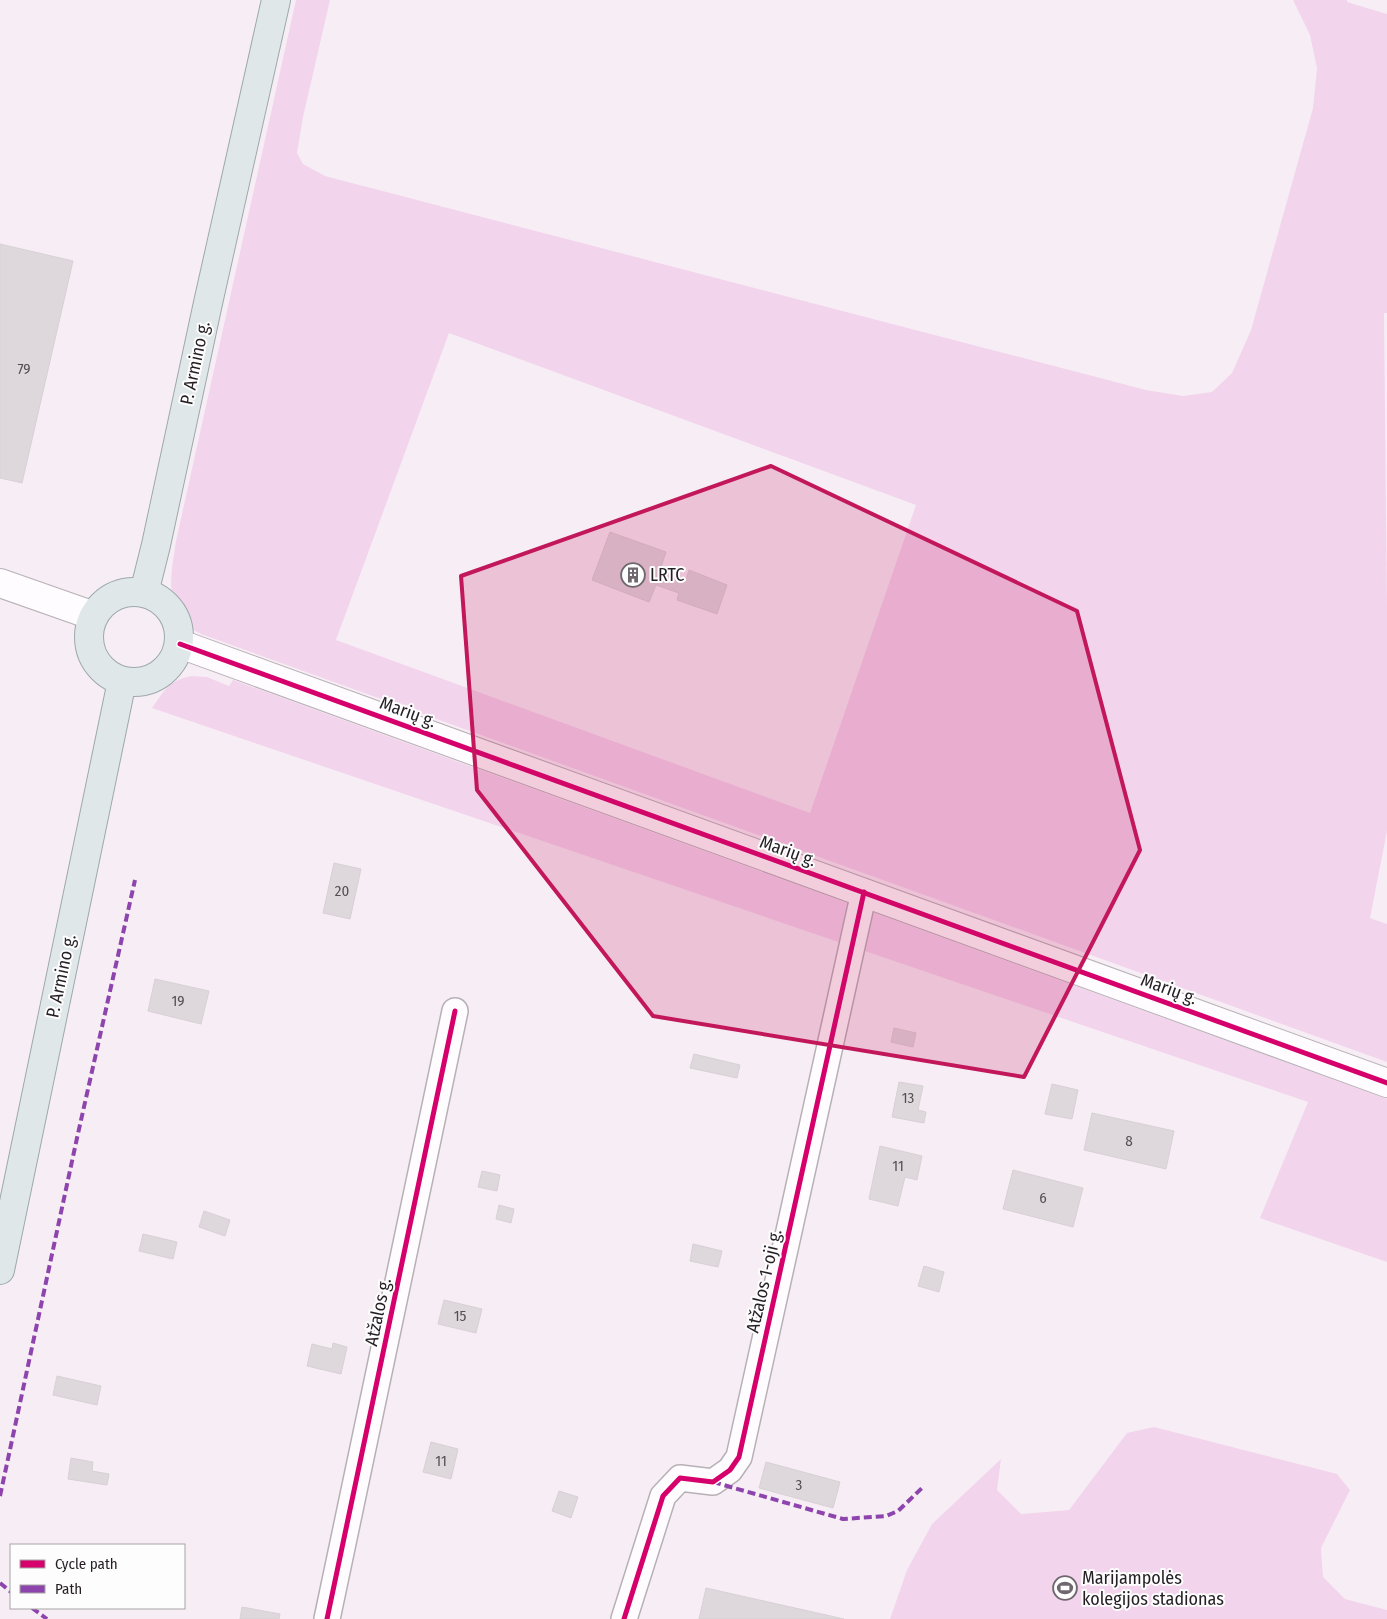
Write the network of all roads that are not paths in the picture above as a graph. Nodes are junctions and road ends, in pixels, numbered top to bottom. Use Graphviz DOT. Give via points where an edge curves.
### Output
graph roads {
  1 [pos="276,0"];
  2 [pos="0,582"];
  3 [pos="144,593"];
  4 [pos="94,616"];
  5 [pos="180,644"];
  6 [pos="122,681"];
  7 [pos="864,892"];
  8 [pos="455,1010"];
  9 [pos="1387,1083"];
  10 [pos="0,1270"];
  11 [pos="327,1619"];
  12 [pos="624,1619"];
  1 -- 3 [label="main road, P. Armino g."];
  2 -- 4 [label="street"];
  3 -- 4 [label="main road" via="129,592 115,596"];
  3 -- 5 [label="main road" via="167,606 175,617"];
  4 -- 6 [label="main road" via="89,631 90,648 96,662 107,674"];
  5 -- 6 [label="main road" via="175,659 152,680"];
  5 -- 7 [label="street, Marių g."];
  6 -- 10 [label="main road, P. Armino g."];
  7 -- 9 [label="street, Marių g."];
  7 -- 12 [label="street, Atžalos 1-oji g." via="739,1457 730,1470 713,1482 680,1478 663,1496"];
  8 -- 11 [label="street, Atžalos g."];
}
